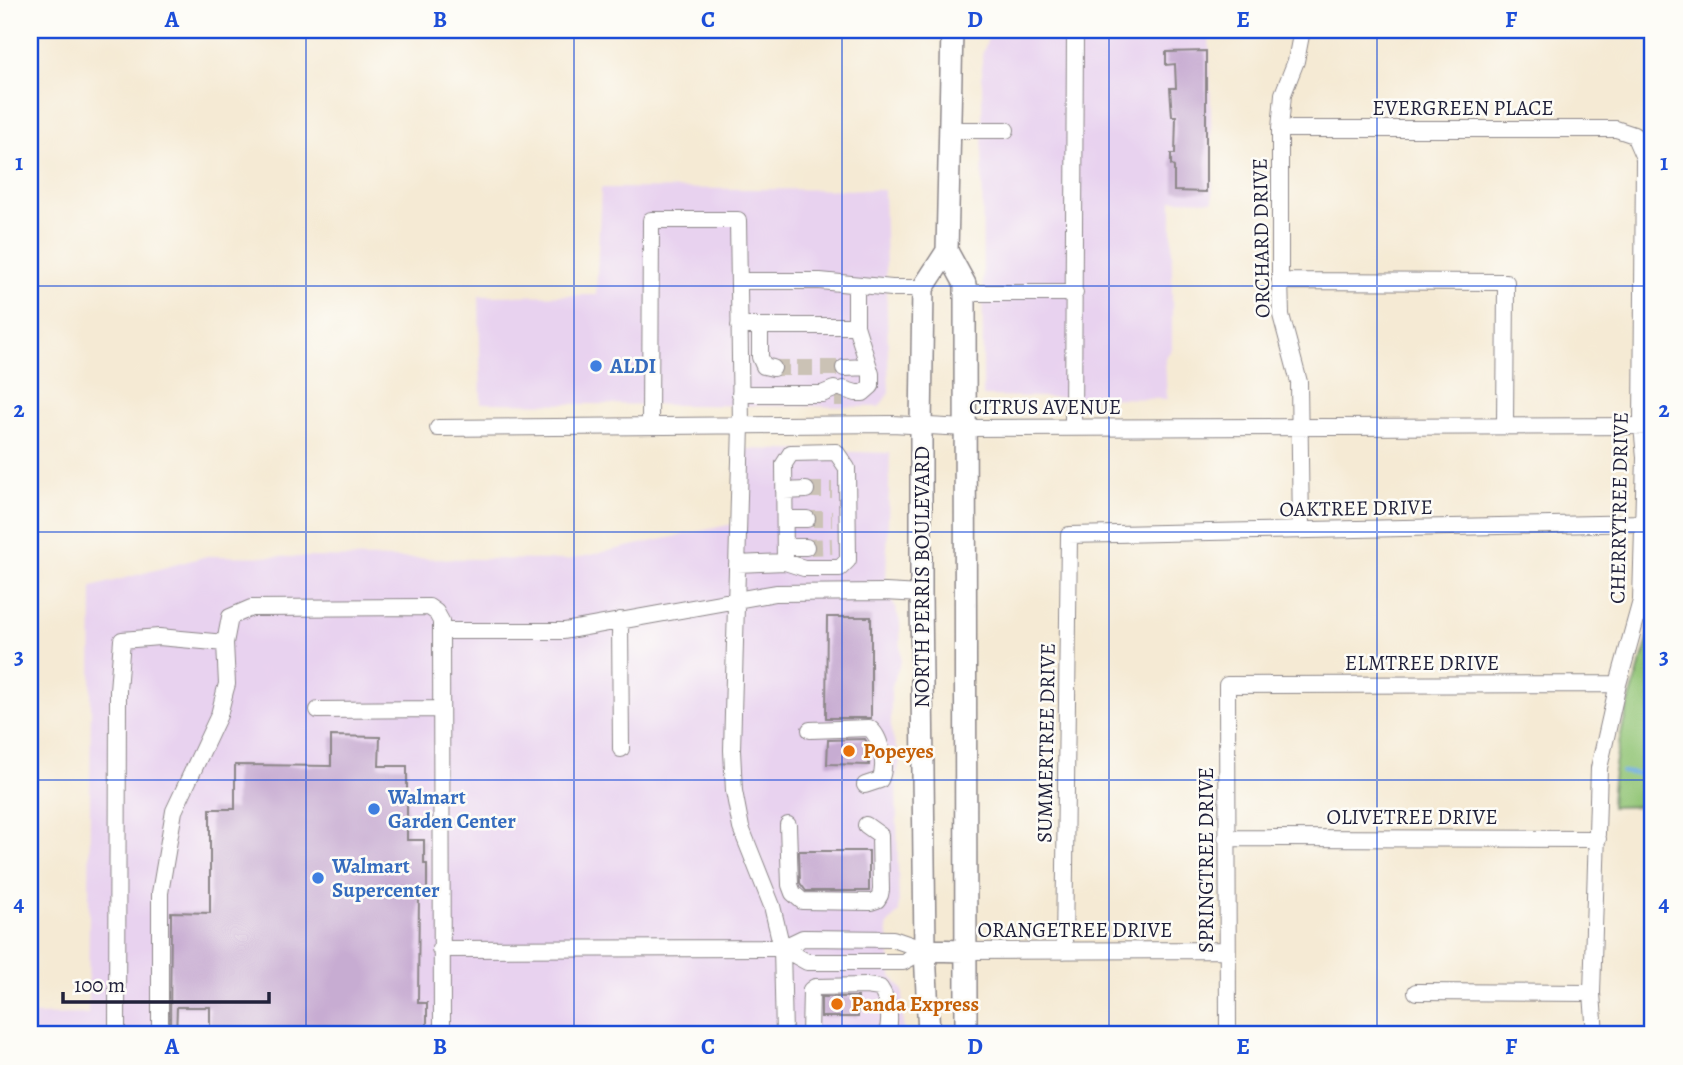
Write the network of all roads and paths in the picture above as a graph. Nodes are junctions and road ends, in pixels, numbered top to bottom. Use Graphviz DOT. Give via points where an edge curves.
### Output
graph roads {
  1 [pos="952,30"];
  2 [pos="1075,30"];
  3 [pos="1302,30"];
  4 [pos="1280,129"];
  5 [pos="950,130"];
  6 [pos="1006,130"];
  7 [pos="1639,145"];
  8 [pos="947,251"];
  9 [pos="739,281"];
  10 [pos="1280,281"];
  11 [pos="856,285"];
  12 [pos="923,288"];
  13 [pos="965,293"];
  14 [pos="1074,293"];
  15 [pos="739,326"];
  16 [pos="760,326"];
  17 [pos="856,326"];
  18 [pos="773,368"];
  19 [pos="844,368"];
  20 [pos="869,368"];
  21 [pos="740,394"];
  22 [pos="741,425"];
  23 [pos="650,426"];
  24 [pos="1505,426"];
  25 [pos="1648,426"];
  26 [pos="921,427"];
  27 [pos="1299,427"];
  28 [pos="438,428"];
  29 [pos="965,428"];
  30 [pos="1073,428"];
  31 [pos="806,490"];
  32 [pos="784,491"];
  33 [pos="785,519"];
  34 [pos="807,519"];
  35 [pos="1644,523"];
  36 [pos="1301,530"];
  37 [pos="1069,535"];
  38 [pos="806,547"];
  39 [pos="785,554"];
  40 [pos="737,564"];
  41 [pos="811,568"];
  42 [pos="810,593"];
  43 [pos="921,594"];
  44 [pos="736,599"];
  45 [pos="620,620"];
  46 [pos="443,631"];
  47 [pos="225,643"];
  48 [pos="1618,684"];
  49 [pos="1227,685"];
  50 [pos="441,709"];
  51 [pos="318,710"];
  52 [pos="810,730"];
  53 [pos="621,749"];
  54 [pos="865,785"];
  55 [pos="788,825"];
  56 [pos="866,825"];
  57 [pos="1226,838"];
  58 [pos="1598,839"];
  59 [pos="782,948"];
  60 [pos="440,949"];
  61 [pos="925,950"];
  62 [pos="1227,950"];
  63 [pos="965,951"];
  64 [pos="1064,951"];
  65 [pos="1416,992"];
  66 [pos="1592,993"];
  67 [pos="117,1035"];
  68 [pos="160,1035"];
  69 [pos="442,1035"];
  70 [pos="784,1035"];
  71 [pos="810,1035"];
  72 [pos="886,1035"];
  73 [pos="929,1035"];
  74 [pos="966,1035"];
  75 [pos="1227,1035"];
  76 [pos="1595,1035"];
  1 -- 5 [label="main road"];
  2 -- 14 [label="street"];
  3 -- 4 [label="street, ORCHARD DRIVE" via="1283,94"];
  4 -- 7 [label="street, EVERGREEN PLACE" via="1616,129 1634,135"];
  4 -- 10 [label="street, ORCHARD DRIVE"];
  5 -- 6 [label="street"];
  5 -- 8 [label="main road"];
  7 -- 25 [label="street, CHERRYTREE DRIVE" via="1644,158"];
  8 -- 12 [label="main road"];
  8 -- 13 [label="main road, NORTH PERRIS BOULEVARD" via="965,284"];
  9 -- 11 [label="street"];
  9 -- 15 [label="street"];
  9 -- 23 [label="street" via="738,220 650,220"];
  10 -- 24 [label="street" via="1506,282"];
  10 -- 27 [label="street, ORCHARD DRIVE" via="1281,314 1299,382"];
  11 -- 12 [label="street"];
  11 -- 17 [label="street"];
  12 -- 26 [label="main road, NORTH PERRIS BOULEVARD"];
  13 -- 14 [label="street"];
  13 -- 29 [label="main road, NORTH PERRIS BOULEVARD"];
  14 -- 30 [label="street"];
  15 -- 16 [label="street"];
  15 -- 21 [label="street"];
  16 -- 17 [label="street"];
  16 -- 18 [label="street" via="760,358 764,366"];
  17 -- 20 [label="street"];
  19 -- 20 [label="street"];
  20 -- 21 [label="street" via="871,386 863,393"];
  21 -- 22 [label="street"];
  22 -- 23 [label="street, CITRUS AVENUE"];
  22 -- 26 [label="street, CITRUS AVENUE"];
  22 -- 40 [label="street"];
  23 -- 28 [label="street, CITRUS AVENUE"];
  24 -- 25 [label="street, CITRUS AVENUE"];
  24 -- 27 [label="street, CITRUS AVENUE"];
  25 -- 35 [label="street, CHERRYTREE DRIVE"];
  26 -- 29 [label="street, CITRUS AVENUE"];
  26 -- 43 [label="main road, NORTH PERRIS BOULEVARD"];
  27 -- 30 [label="street, CITRUS AVENUE"];
  27 -- 36 [label="street, ORCHARD DRIVE"];
  29 -- 30 [label="street, CITRUS AVENUE"];
  29 -- 63 [label="main road, NORTH PERRIS BOULEVARD"];
  31 -- 32 [label="street"];
  32 -- 33 [label="street"];
  32 -- 41 [label="street" via="784,464 791,453 836,452 847,468 840,490 840,545 848,560 840,568"];
  33 -- 34 [label="street"];
  33 -- 39 [label="street"];
  35 -- 36 [label="street, OAKTREE DRIVE"];
  35 -- 48 [label="street, CHERRYTREE DRIVE" via="1642,601"];
  36 -- 37 [label="street, OAKTREE DRIVE"];
  37 -- 64 [label="street, SUMMERTREE DRIVE"];
  38 -- 39 [label="street"];
  39 -- 40 [label="street"];
  39 -- 41 [label="street"];
  40 -- 44 [label="street"];
  41 -- 42 [label="street"];
  42 -- 43 [label="street"];
  42 -- 44 [label="street"];
  43 -- 61 [label="main road, NORTH PERRIS BOULEVARD"];
  44 -- 45 [label="street"];
  44 -- 59 [label="street" via="734,791 741,828 772,906"];
  45 -- 46 [label="street" via="564,631"];
  45 -- 53 [label="street"];
  46 -- 47 [label="street" via="442,621 429,607 251,608 230,617"];
  46 -- 50 [label="street"];
  47 -- 67 [label="street" via="159,637 122,640"];
  47 -- 68 [label="street" via="227,684 219,715 174,811 159,893"];
  48 -- 49 [label="street, ELMTREE DRIVE"];
  48 -- 58 [label="street, CHERRYTREE DRIVE" via="1599,768"];
  49 -- 57 [label="street, SPRINGTREE DRIVE"];
  50 -- 51 [label="street"];
  50 -- 60 [label="street"];
  52 -- 54 [label="street" via="873,730 883,774 880,780"];
  55 -- 56 [label="street" via="790,885 798,899 871,902 880,895 880,835"];
  57 -- 58 [label="street, OLIVETREE DRIVE"];
  57 -- 62 [label="street, SPRINGTREE DRIVE"];
  58 -- 66 [label="street, CHERRYTREE DRIVE"];
  59 -- 60 [label="street"];
  59 -- 61 [label="street" via="803,938 893,939"];
  59 -- 61 [label="street" via="807,962 903,962"];
  59 -- 70 [label="street"];
  60 -- 69 [label="street"];
  61 -- 63 [label="main road"];
  61 -- 73 [label="main road, NORTH PERRIS BOULEVARD"];
  62 -- 64 [label="street, ORANGETREE DRIVE"];
  62 -- 75 [label="street, SPRINGTREE DRIVE"];
  63 -- 64 [label="street, ORANGETREE DRIVE"];
  63 -- 74 [label="main road, NORTH PERRIS BOULEVARD"];
  65 -- 66 [label="street"];
  66 -- 76 [label="street, CHERRYTREE DRIVE"];
  71 -- 72 [label="street" via="811,989 866,986 880,988 884,994 889,1014"];
}
